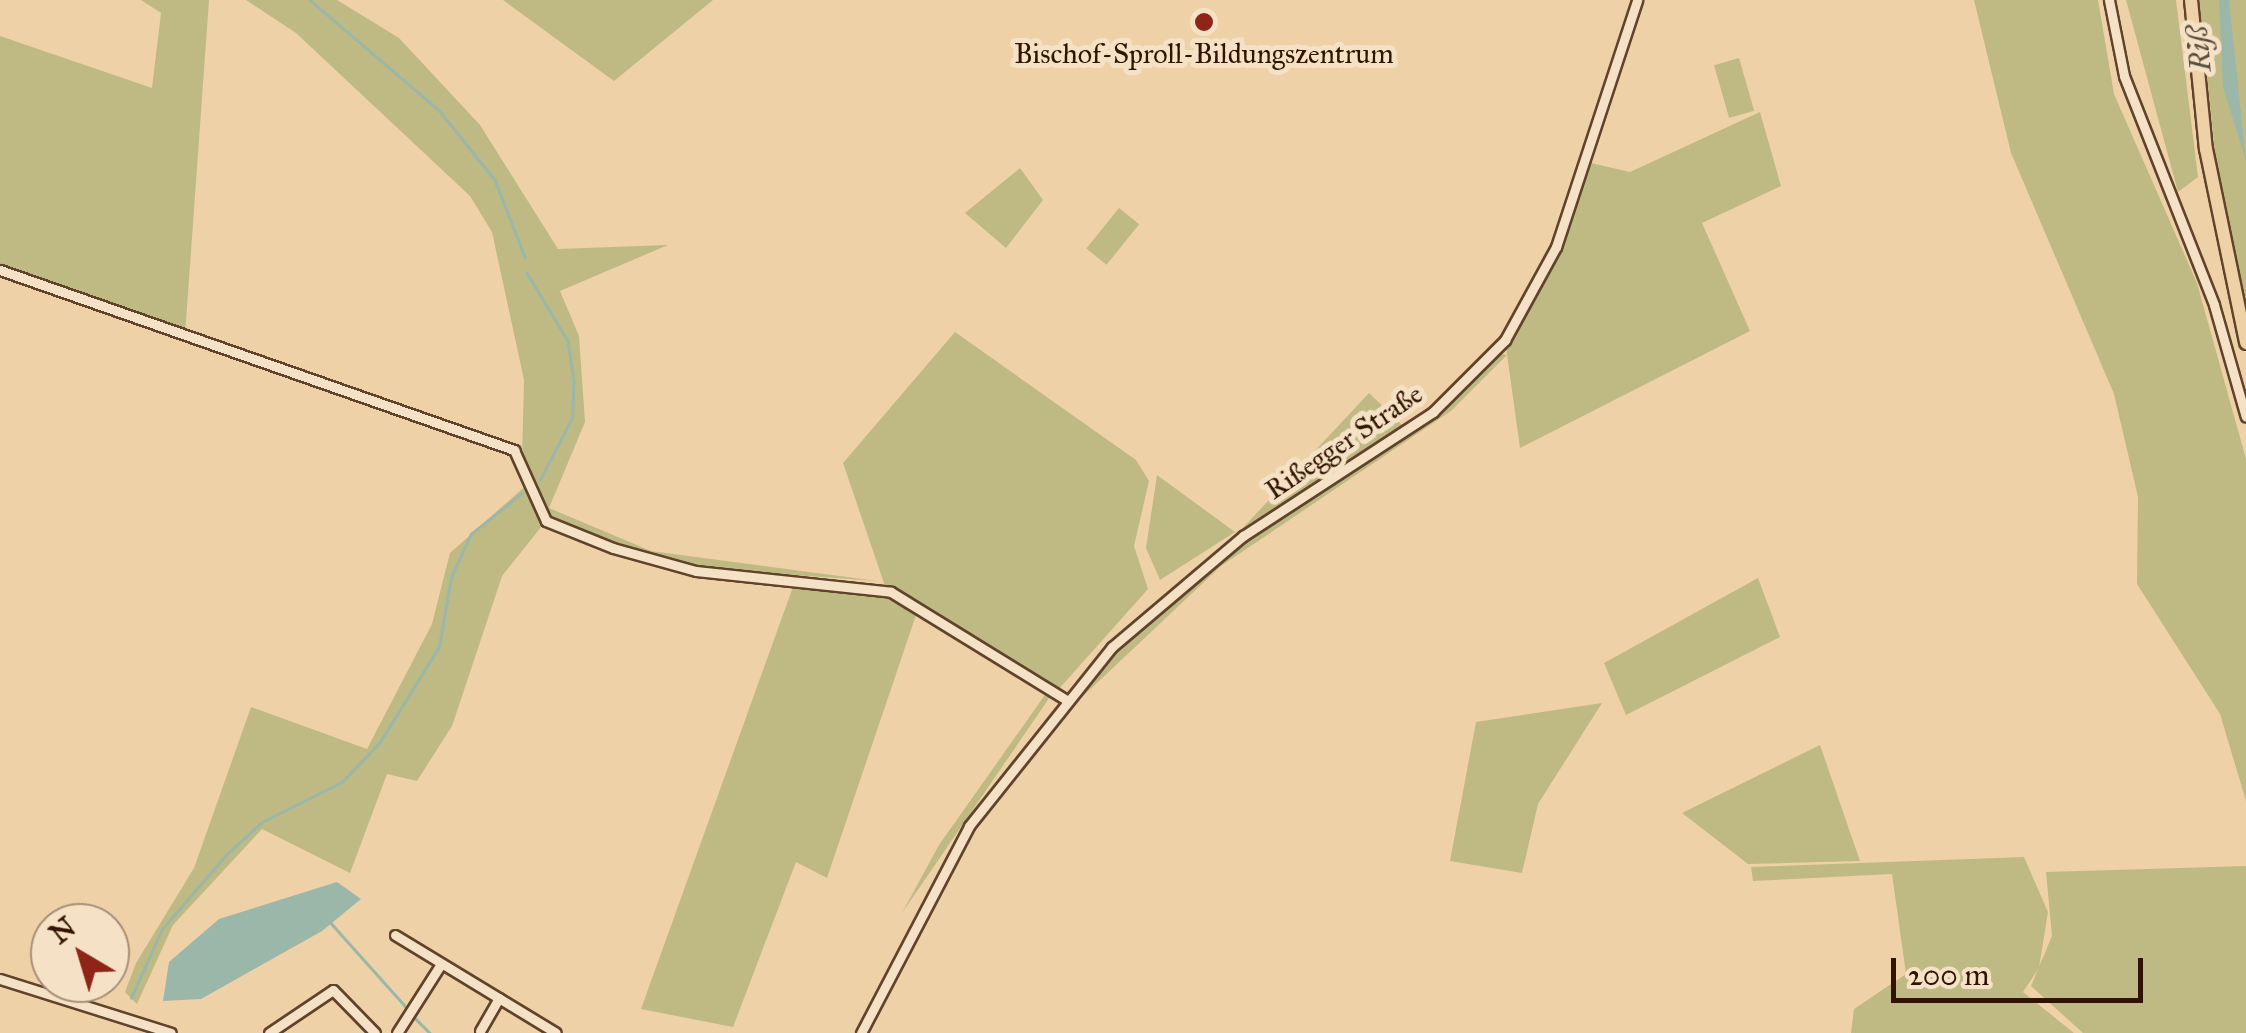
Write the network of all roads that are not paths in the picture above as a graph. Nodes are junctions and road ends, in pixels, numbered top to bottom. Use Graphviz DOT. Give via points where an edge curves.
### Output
graph roads {
  1 [pos="1636,0"];
  2 [pos="2109,0"];
  3 [pos="2191,0"];
  4 [pos="0,270"];
  5 [pos="2246,344"];
  6 [pos="2246,416"];
  7 [pos="1065,699"];
  8 [pos="394,935"];
  9 [pos="440,967"];
  10 [pos="0,979"];
  11 [pos="499,998"];
  12 [pos="480,1031"];
  13 [pos="171,1033"];
  14 [pos="269,1033"];
  15 [pos="374,1033"];
  16 [pos="396,1033"];
  17 [pos="556,1033"];
  18 [pos="861,1033"];
  1 -- 7 [label="street, Rißegger Straße" via="1556,247 1492,356 1408,431 1191,575"];
  2 -- 6 [label="street" via="2124,76 2214,305"];
  3 -- 5 [label="highway" via="2206,150"];
  4 -- 7 [label="street" via="514,450 546,521 613,548 696,571 891,592"];
  7 -- 18 [label="street, Rißegger Straße" via="937,877"];
  8 -- 9 [label="street"];
  9 -- 11 [label="street"];
  9 -- 16 [label="street"];
  10 -- 13 [label="street"];
  11 -- 12 [label="street"];
  11 -- 17 [label="street"];
  14 -- 15 [label="street" via="333,990"];
}
